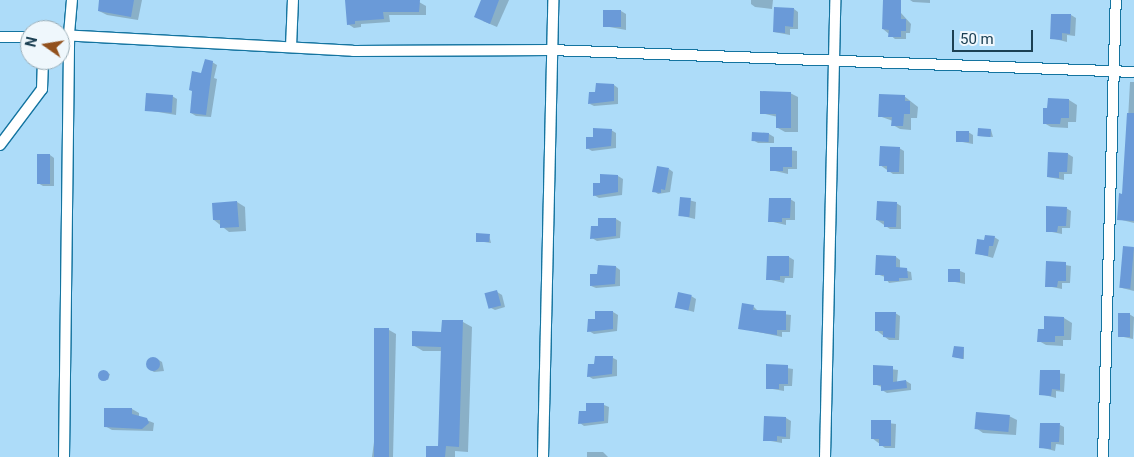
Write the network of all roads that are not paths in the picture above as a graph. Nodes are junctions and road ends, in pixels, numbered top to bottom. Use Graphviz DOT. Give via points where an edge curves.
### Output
graph roads {
  1 [pos="72,0"];
  2 [pos="293,0"];
  3 [pos="553,0"];
  4 [pos="835,0"];
  5 [pos="1116,0"];
  6 [pos="67,20"];
  7 [pos="70,35"];
  8 [pos="20,36"];
  9 [pos="0,37"];
  10 [pos="292,47"];
  11 [pos="551,50"];
  12 [pos="834,61"];
  13 [pos="43,70"];
  14 [pos="64,70"];
  15 [pos="1115,72"];
  16 [pos="1134,72"];
  17 [pos="0,145"];
  18 [pos="64,457"];
  19 [pos="542,457"];
  20 [pos="825,457"];
  21 [pos="1104,457"];
  1 -- 6 [label="street"];
  2 -- 10 [label="street"];
  3 -- 11 [label="street"];
  4 -- 12 [label="street"];
  5 -- 15 [label="street"];
  7 -- 10 [label="street"];
  8 -- 9 [label="street"];
  10 -- 11 [label="street" via="403,52"];
  11 -- 12 [label="street"];
  11 -- 19 [label="street"];
  12 -- 15 [label="street"];
  12 -- 20 [label="street"];
  13 -- 17 [label="street" via="42,89"];
  14 -- 18 [label="street"];
  15 -- 16 [label="street"];
  15 -- 21 [label="street"];
}
